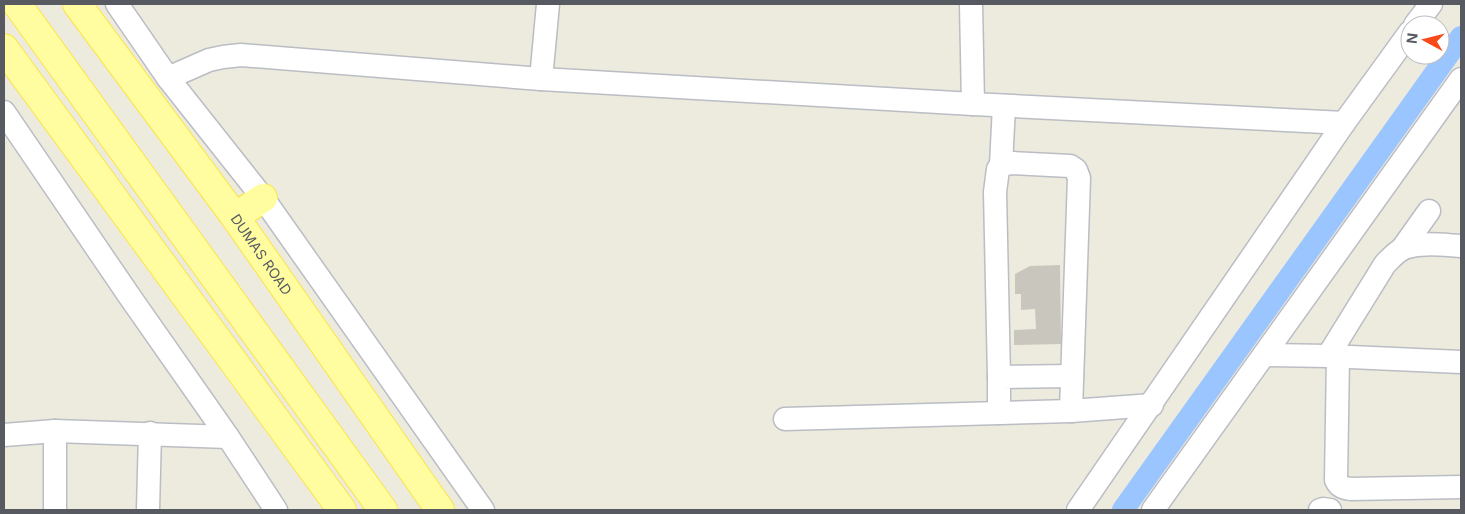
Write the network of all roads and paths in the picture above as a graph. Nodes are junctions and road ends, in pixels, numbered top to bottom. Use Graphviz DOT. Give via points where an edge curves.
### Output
graph roads {
  1 [pos="17,4"];
  2 [pos="77,4"];
  3 [pos="117,4"];
  4 [pos="548,4"];
  5 [pos="971,4"];
  6 [pos="1431,4"];
  7 [pos="1423,15"];
  8 [pos="1400,46"];
  9 [pos="4,48"];
  10 [pos="168,78"];
  11 [pos="542,79"];
  12 [pos="1461,79"];
  13 [pos="973,104"];
  14 [pos="1004,106"];
  15 [pos="4,112"];
  16 [pos="1344,123"];
  17 [pos="1001,165"];
  18 [pos="263,198"];
  19 [pos="1429,211"];
  20 [pos="235,217"];
  21 [pos="1461,246"];
  22 [pos="1402,249"];
  23 [pos="1264,355"];
  24 [pos="1333,356"];
  25 [pos="1461,362"];
  26 [pos="1072,376"];
  27 [pos="999,377"];
  28 [pos="1152,405"];
  29 [pos="1071,411"];
  30 [pos="999,413"];
  31 [pos="785,419"];
  32 [pos="55,430"];
  33 [pos="150,433"];
  34 [pos="4,435"];
  35 [pos="228,437"];
  36 [pos="1461,487"];
  37 [pos="55,510"];
  38 [pos="148,510"];
  39 [pos="276,510"];
  40 [pos="342,510"];
  41 [pos="383,510"];
  42 [pos="440,510"];
  43 [pos="482,510"];
  44 [pos="1078,510"];
  45 [pos="1153,510"];
  46 [pos="1320,510"];
  47 [pos="1330,510"];
  1 -- 41 [label="main road"];
  2 -- 20 [label="main road, DUMAS ROAD"];
  3 -- 10 [label="street"];
  4 -- 11 [label="street"];
  5 -- 13 [label="street"];
  6 -- 7 [label="street"];
  8 -- 16 [label="street"];
  9 -- 40 [label="main road"];
  10 -- 11 [label="street" via="209,60 241,56"];
  10 -- 18 [label="street"];
  11 -- 13 [label="street"];
  12 -- 23 [label="street"];
  13 -- 14 [label="street"];
  14 -- 16 [label="street"];
  14 -- 17 [label="street"];
  15 -- 35 [label="street"];
  16 -- 28 [label="street"];
  17 -- 26 [label="street" via="1070,166 1079,178"];
  17 -- 27 [label="street" via="994,192"];
  18 -- 20 [label="main road"];
  18 -- 43 [label="street"];
  19 -- 22 [label="street"];
  20 -- 42 [label="main road, DUMAS ROAD"];
  21 -- 22 [label="street"];
  22 -- 24 [label="street" via="1385,264"];
  23 -- 24 [label="street"];
  23 -- 45 [label="street"];
  24 -- 25 [label="street"];
  24 -- 36 [label="street" via="1338,485 1351,489"];
  26 -- 27 [label="street"];
  26 -- 29 [label="street"];
  27 -- 30 [label="street"];
  28 -- 29 [label="street"];
  28 -- 44 [label="street"];
  29 -- 30 [label="street"];
  30 -- 31 [label="street"];
  32 -- 33 [label="street"];
  32 -- 34 [label="street"];
  32 -- 37 [label="street"];
  33 -- 35 [label="street"];
  33 -- 38 [label="street"];
  35 -- 39 [label="street"];
  46 -- 47 [label="street"];
}
